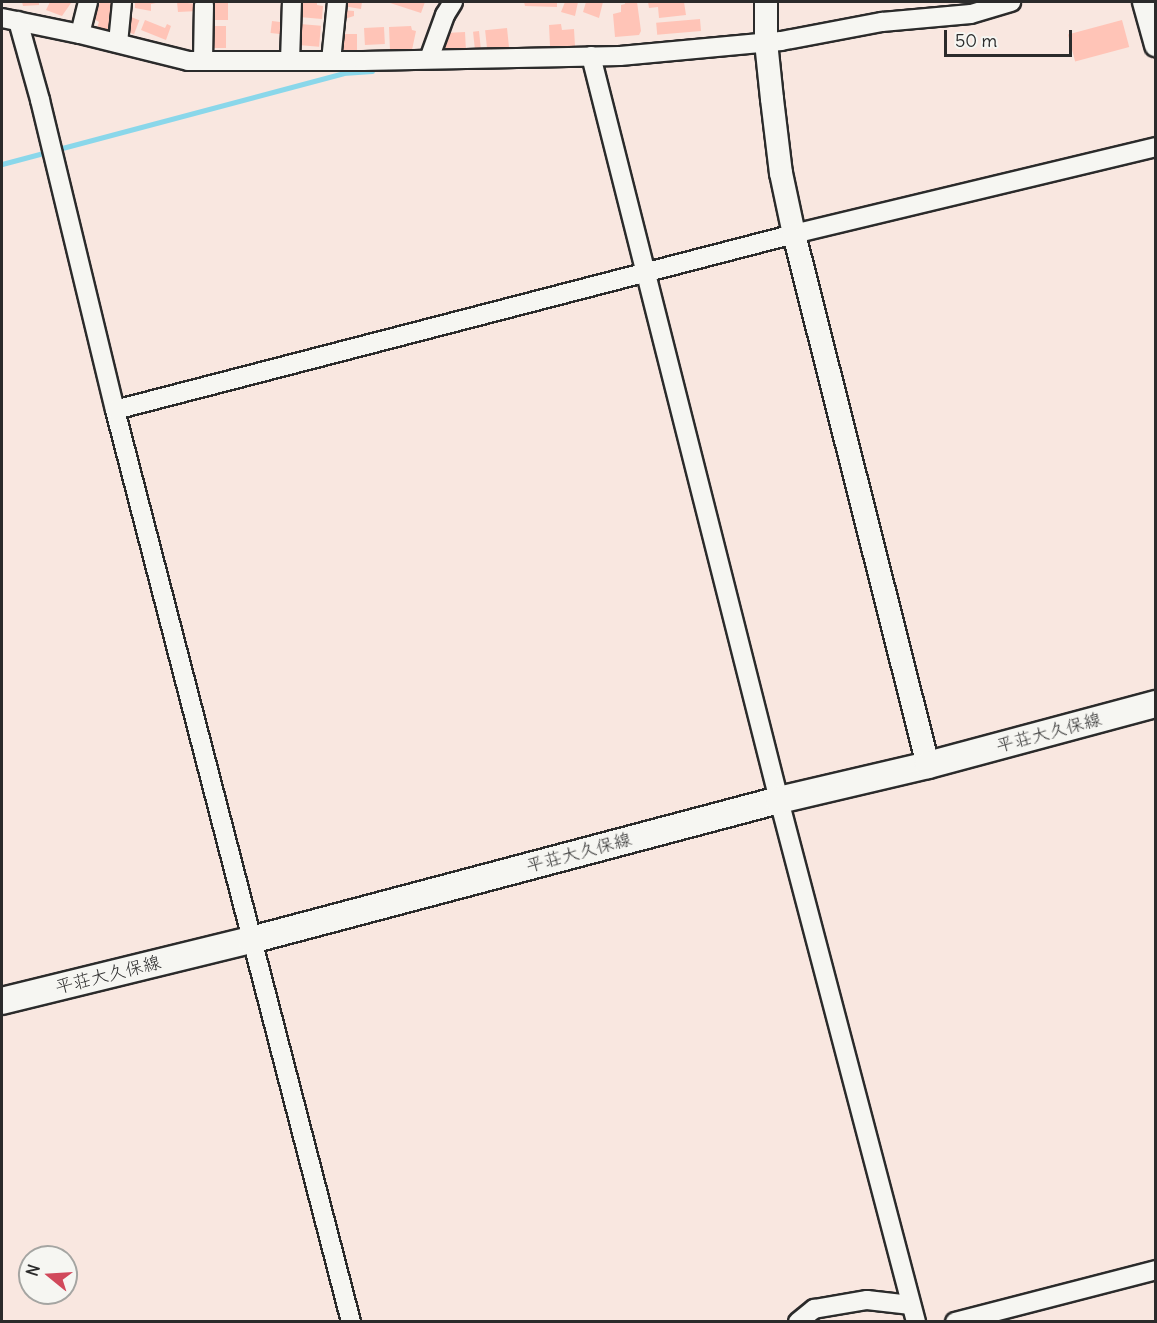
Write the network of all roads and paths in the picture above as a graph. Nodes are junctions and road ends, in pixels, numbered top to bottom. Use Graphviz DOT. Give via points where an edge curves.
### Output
graph roads {
  1 [pos="88,2"];
  2 [pos="123,2"];
  3 [pos="292,2"];
  4 [pos="336,2"];
  5 [pos="453,2"];
  6 [pos="766,2"];
  7 [pos="1011,2"];
  8 [pos="1144,2"];
  9 [pos="204,5"];
  10 [pos="10,20"];
  11 [pos="80,34"];
  12 [pos="766,42"];
  13 [pos="118,43"];
  14 [pos="1155,45"];
  15 [pos="591,56"];
  16 [pos="429,59"];
  17 [pos="203,61"];
  18 [pos="290,61"];
  19 [pos="331,61"];
  20 [pos="1155,147"];
  21 [pos="794,234"];
  22 [pos="646,274"];
  23 [pos="115,410"];
  24 [pos="1155,704"];
  25 [pos="928,765"];
  26 [pos="779,800"];
  27 [pos="251,940"];
  28 [pos="2,1001"];
  29 [pos="1155,1270"];
  30 [pos="913,1313"];
  31 [pos="351,1322"];
  32 [pos="798,1322"];
  33 [pos="955,1322"];
  1 -- 11 [label="street"];
  2 -- 13 [label="street"];
  3 -- 18 [label="street"];
  4 -- 19 [label="street"];
  5 -- 16 [label="street"];
  6 -- 12 [label="street"];
  7 -- 12 [label="street" via="971,14 882,22"];
  8 -- 14 [label="street"];
  9 -- 17 [label="street"];
  10 -- 11 [label="street"];
  10 -- 23 [label="street" via="40,100"];
  11 -- 13 [label="street"];
  12 -- 15 [label="street"];
  12 -- 21 [label="street" via="781,173"];
  13 -- 17 [label="street" via="188,61"];
  15 -- 16 [label="street"];
  15 -- 22 [label="street"];
  16 -- 19 [label="street"];
  17 -- 18 [label="street"];
  18 -- 19 [label="street"];
  20 -- 21 [label="street"];
  21 -- 22 [label="street"];
  21 -- 25 [label="street"];
  22 -- 23 [label="street"];
  22 -- 26 [label="street"];
  23 -- 27 [label="street"];
  24 -- 25 [label="main road, 平荘大久保線"];
  25 -- 26 [label="main road, 平荘大久保線"];
  26 -- 27 [label="main road, 平荘大久保線"];
  26 -- 30 [label="street"];
  27 -- 28 [label="main road, 平荘大久保線"];
  27 -- 31 [label="street"];
  29 -- 33 [label="street"];
  30 -- 32 [label="street" via="867,1300 814,1309"];
}
